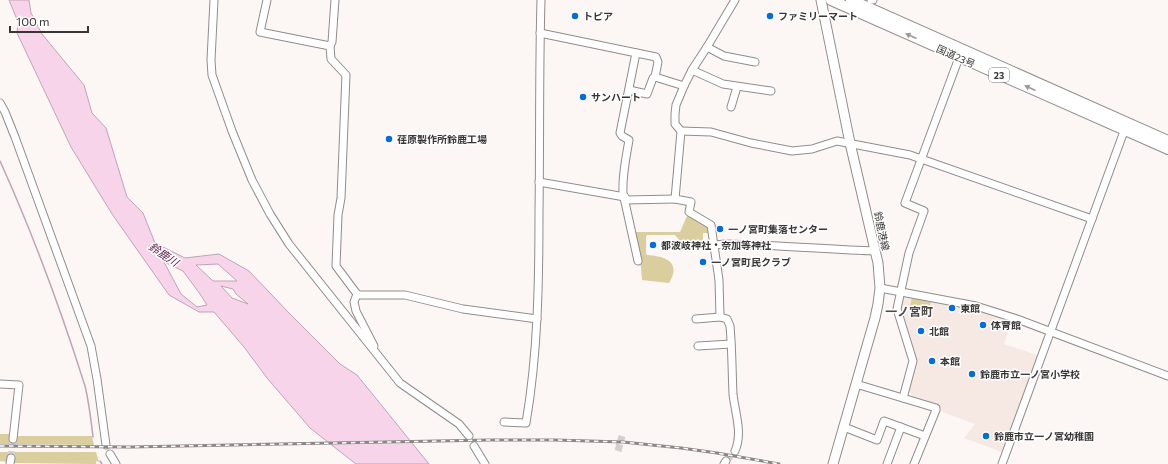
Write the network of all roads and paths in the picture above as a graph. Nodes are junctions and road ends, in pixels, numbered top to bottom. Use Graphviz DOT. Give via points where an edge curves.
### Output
graph roads {
  1 [pos="214,0"];
  2 [pos="267,0"];
  3 [pos="335,0"];
  4 [pos="541,0"];
  5 [pos="735,0"];
  6 [pos="821,0"];
  7 [pos="831,0"];
  8 [pos="852,0"];
  9 [pos="540,33"];
  10 [pos="330,46"];
  11 [pos="707,47"];
  12 [pos="636,54"];
  13 [pos="754,62"];
  14 [pos="957,64"];
  15 [pos="692,70"];
  16 [pos="655,77"];
  17 [pos="684,86"];
  18 [pos="737,87"];
  19 [pos="629,90"];
  20 [pos="771,91"];
  21 [pos="0,103"];
  22 [pos="731,107"];
  23 [pos="680,131"];
  24 [pos="1123,134"];
  25 [pos="1168,141"];
  26 [pos="850,143"];
  27 [pos="1168,150"];
  28 [pos="921,158"];
  29 [pos="539,182"];
  30 [pos="625,199"];
  31 [pos="675,199"];
  32 [pos="1092,219"];
  33 [pos="715,245"];
  34 [pos="875,251"];
  35 [pos="638,261"];
  36 [pos="880,288"];
  37 [pos="900,292"];
  38 [pos="357,294"];
  39 [pos="720,317"];
  40 [pos="537,319"];
  41 [pos="696,319"];
  42 [pos="1050,332"];
  43 [pos="731,344"];
  44 [pos="698,346"];
  45 [pos="379,357"];
  46 [pos="1168,376"];
  47 [pos="0,384"];
  48 [pos="856,384"];
  49 [pos="903,398"];
  50 [pos="504,422"];
  51 [pos="844,427"];
  52 [pos="901,427"];
  53 [pos="469,436"];
  54 [pos="925,436"];
  55 [pos="12,439"];
  56 [pos="106,445"];
  57 [pos="474,446"];
  58 [pos="735,451"];
  59 [pos="110,454"];
  60 [pos="836,463"];
  61 [pos="116,464"];
  62 [pos="485,464"];
  63 [pos="887,464"];
  64 [pos="914,464"];
  65 [pos="1002,464"];
  1 -- 45 [label="street" via="212,75 252,180 289,244"];
  2 -- 10 [label="street" via="260,32"];
  3 -- 10 [label="street"];
  4 -- 9 [label="street"];
  5 -- 11 [label="street"];
  6 -- 26 [label="main road, 鈴鹿港線"];
  27 -- 7 [label="highway, 国道23号 / 23, one-way"];
  8 -- 25 [label="highway, 国道23号 / 23"];
  9 -- 12 [label="street"];
  9 -- 29 [label="street"];
  10 -- 38 [label="street" via="331,59 346,75 336,266"];
  11 -- 13 [label="street" via="724,56"];
  11 -- 15 [label="street"];
  12 -- 16 [label="street" via="656,57 658,62"];
  12 -- 19 [label="street"];
  14 -- 28 [label="street"];
  15 -- 17 [label="street"];
  15 -- 18 [label="street" via="723,84"];
  16 -- 17 [label="street"];
  16 -- 19 [label="street" via="647,94"];
  17 -- 23 [label="street" via="675,114"];
  18 -- 20 [label="street"];
  18 -- 22 [label="street"];
  19 -- 30 [label="street" via="620,133 629,140 623,183"];
  21 -- 56 [label="street" via="15,137 91,346"];
  23 -- 26 [label="street" via="712,132 751,144 792,151 812,149 837,141"];
  23 -- 31 [label="street"];
  24 -- 32 [label="street"];
  26 -- 28 [label="street"];
  26 -- 34 [label="main road, 鈴鹿港線"];
  28 -- 32 [label="street"];
  28 -- 37 [label="street" via="905,204 924,211 909,252"];
  29 -- 30 [label="street"];
  29 -- 40 [label="street"];
  30 -- 31 [label="street"];
  30 -- 35 [label="street"];
  31 -- 33 [label="street" via="691,202 688,212 711,224"];
  32 -- 42 [label="street"];
  33 -- 34 [label="street"];
  33 -- 39 [label="street"];
  34 -- 36 [label="main road, 鈴鹿港線"];
  36 -- 37 [label="street"];
  36 -- 48 [label="main road, 鈴鹿港線" via="875,318"];
  37 -- 42 [label="street" via="968,304"];
  37 -- 49 [label="street" via="897,309 913,361"];
  38 -- 40 [label="street" via="405,295 463,309"];
  38 -- 45 [label="street" via="354,302 356,311"];
  39 -- 41 [label="street"];
  39 -- 43 [label="street" via="727,319 730,326"];
  40 -- 50 [label="street" via="526,423"];
  42 -- 46 [label="street"];
  42 -- 65 [label="street"];
  43 -- 44 [label="street"];
  43 -- 58 [label="street" via="733,394 738,431"];
  45 -- 53 [label="street" via="400,383 459,424"];
  47 -- 55 [label="street" via="19,385"];
  48 -- 49 [label="street"];
  48 -- 51 [label="main road, 鈴鹿港線"];
  49 -- 54 [label="street" via="936,408"];
  51 -- 52 [label="street" via="877,440 884,421"];
  51 -- 60 [label="main road, 鈴鹿港線"];
  52 -- 54 [label="street"];
  52 -- 63 [label="street"];
  54 -- 64 [label="street"];
  57 -- 62 [label="street"];
  59 -- 61 [label="street"];
}
